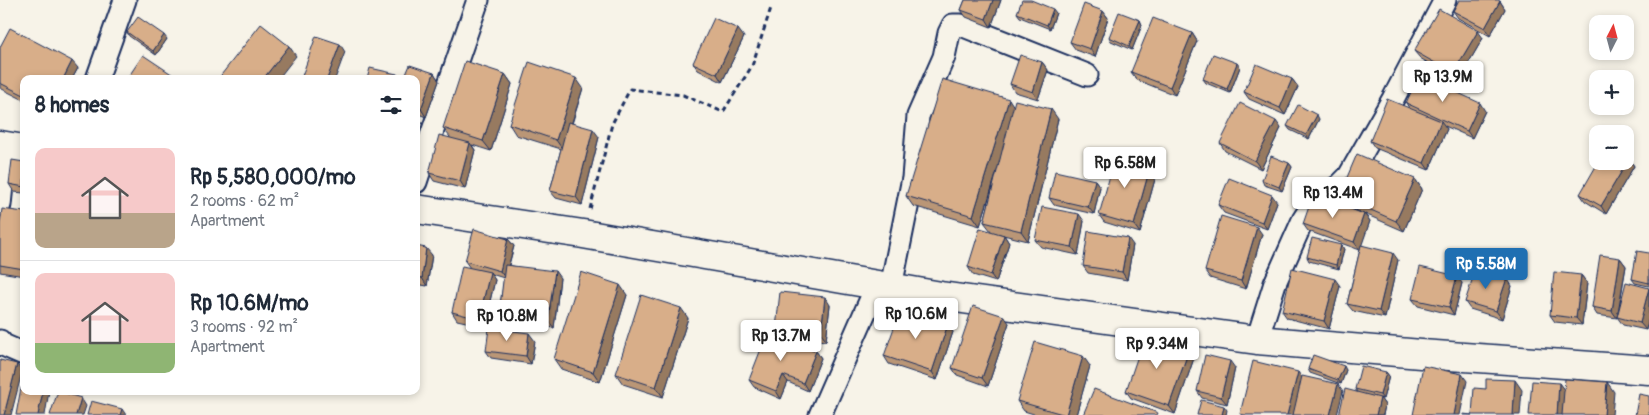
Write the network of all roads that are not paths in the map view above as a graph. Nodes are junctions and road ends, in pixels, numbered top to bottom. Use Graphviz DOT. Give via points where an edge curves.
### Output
graph roads {
  1 [pos="125,0"];
  2 [pos="478,0"];
  3 [pos="1445,0"];
  4 [pos="98,75"];
  5 [pos="1087,75"];
  6 [pos="10,147"];
  7 [pos="420,170"];
  8 [pos="0,205"];
  9 [pos="420,210"];
  10 [pos="890,277"];
  11 [pos="1257,340"];
  12 [pos="0,342"];
  13 [pos="20,352"];
  14 [pos="1649,370"];
  15 [pos="820,415"];
  1 -- 4 [label="street"];
  2 -- 7 [label="street"];
  3 -- 11 [label="street" via="1349,176 1321,198 1303,220 1275,284"];
  5 -- 10 [label="street" via="961,25 953,25 944,57 918,116 913,178"];
  6 -- 8 [label="street"];
  9 -- 10 [label="street" via="793,269"];
  10 -- 11 [label="street"];
  10 -- 15 [label="street"];
  11 -- 14 [label="street"];
  12 -- 13 [label="street"];
}
